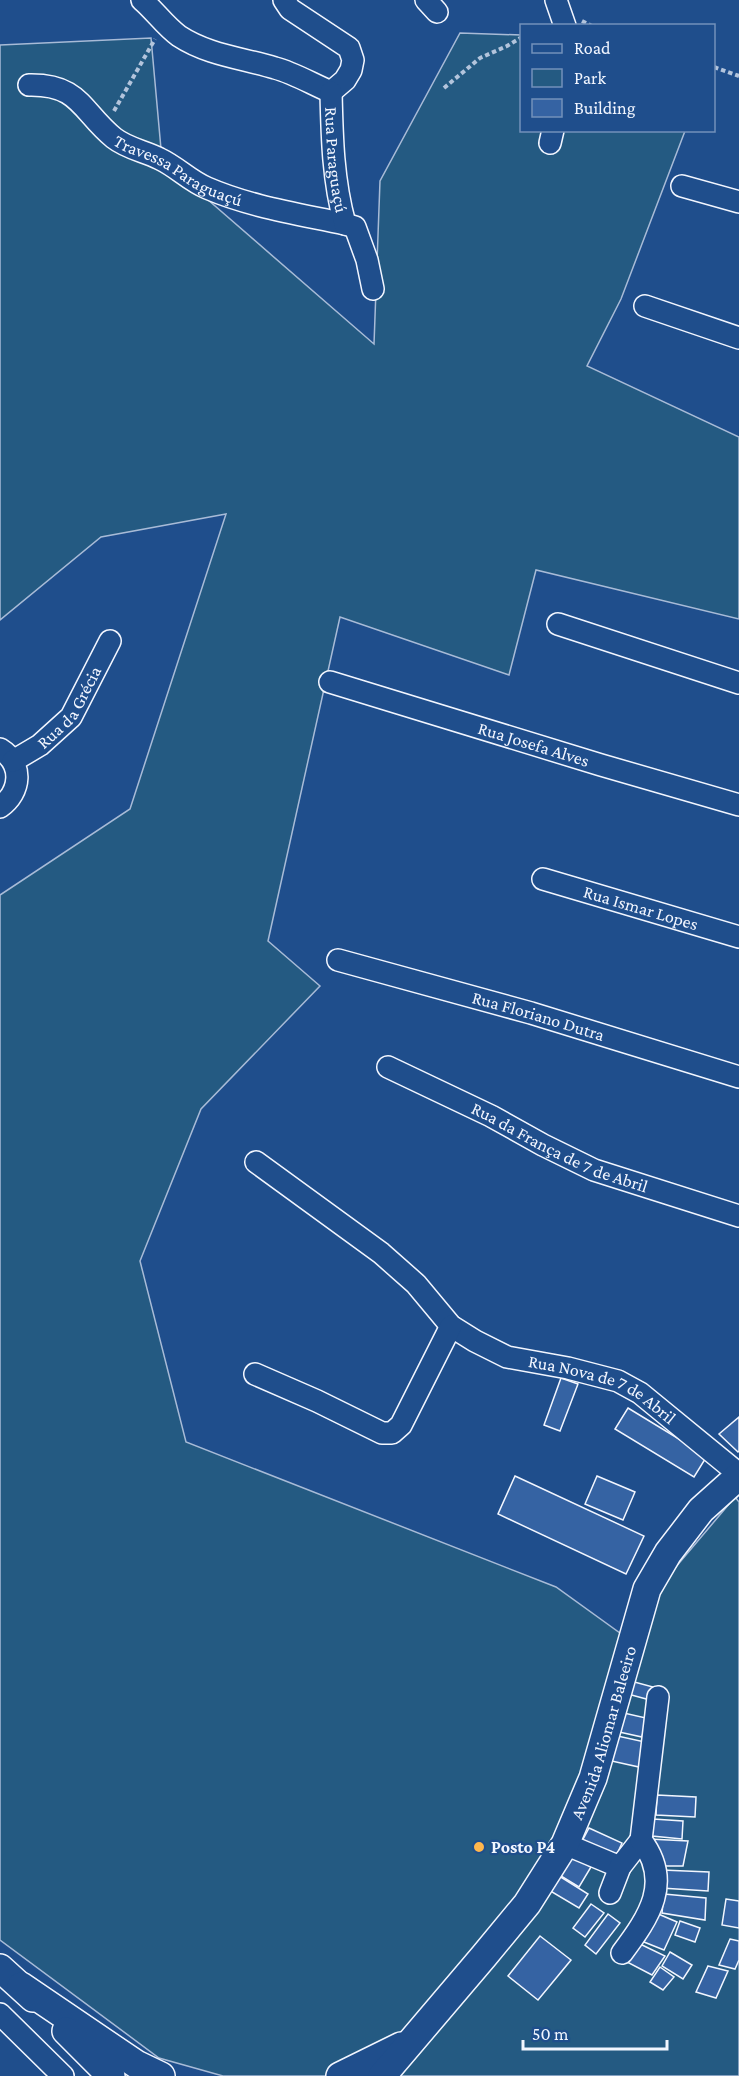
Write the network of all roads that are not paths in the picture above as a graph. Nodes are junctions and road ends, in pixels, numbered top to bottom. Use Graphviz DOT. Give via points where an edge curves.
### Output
graph roads {
  1 [pos="284,0"];
  2 [pos="146,1"];
  3 [pos="29,85"];
  4 [pos="331,92"];
  5 [pos="682,186"];
  6 [pos="739,202"];
  7 [pos="345,224"];
  8 [pos="373,289"];
  9 [pos="645,306"];
  10 [pos="739,338"];
  11 [pos="558,624"];
  12 [pos="110,641"];
  13 [pos="330,682"];
  14 [pos="739,683"];
  15 [pos="6,755"];
  16 [pos="739,805"];
  17 [pos="0,807"];
  18 [pos="543,879"];
  19 [pos="739,937"];
  20 [pos="338,960"];
  21 [pos="388,1067"];
  22 [pos="739,1077"];
  23 [pos="256,1162"];
  24 [pos="739,1216"];
  25 [pos="451,1326"];
  26 [pos="255,1374"];
  27 [pos="739,1475"];
  28 [pos="658,1697"];
  29 [pos="641,1840"];
  30 [pos="565,1844"];
  31 [pos="620,1867"];
  32 [pos="610,1893"];
  33 [pos="622,1953"];
  34 [pos="0,1968"];
  35 [pos="21,1986"];
  36 [pos="0,2014"];
  37 [pos="410,2042"];
  38 [pos="63,2076"];
  39 [pos="111,2076"];
  40 [pos="161,2076"];
  41 [pos="340,2076"];
  42 [pos="382,2076"];
  1 -- 4 [label="street" via="290,9 349,48 354,60 351,70"];
  2 -- 4 [label="street" via="178,35 198,46 229,58 279,69"];
  3 -- 7 [label="street, Travessa Paraguaçú" via="46,85 68,92 115,139 159,158 209,189"];
  4 -- 7 [label="street, Rua Paraguaçú" via="332,147"];
  5 -- 6 [label="street"];
  7 -- 8 [label="street, Rua Paraguaçú" via="355,227"];
  9 -- 10 [label="street"];
  11 -- 14 [label="street"];
  12 -- 15 [label="street, Rua da Grécia" via="71,717 40,745"];
  13 -- 16 [label="street, Rua Josefa Alves"];
  15 -- 17 [label="street" via="17,771 17,782 9,801"];
  18 -- 19 [label="street, Rua Ismar Lopes"];
  20 -- 22 [label="street, Rua Floriano Dutra" via="531,1013"];
  21 -- 24 [label="street, Rua da França de 7 de Abril" via="594,1170"];
  23 -- 25 [label="street, Rua Nova de 7 de Abril" via="381,1253 416,1284"];
  25 -- 26 [label="street" via="401,1425 392,1433 382,1433"];
  25 -- 27 [label="street, Rua Nova de 7 de Abril" via="507,1357 618,1381 640,1393"];
  27 -- 30 [label="main road, Avenida Aliomar Baleeiro" via="701,1510 647,1589 593,1778"];
  28 -- 29 [label="street"];
  29 -- 31 [label="street"];
  29 -- 33 [label="street" via="654,1865 656,1898"];
  30 -- 31 [label="street"];
  30 -- 37 [label="main road, Avenida Aliomar Baleeiro" via="527,1904"];
  31 -- 32 [label="street"];
  34 -- 35 [label="main road"];
  35 -- 39 [label="main road"];
  35 -- 40 [label="main road" via="136,2064"];
  36 -- 38 [label="street"];
  37 -- 41 [label="main road, Avenida Aliomar Baleeiro"];
  37 -- 42 [label="main road, Avenida Aliomar Baleeiro"];
}
